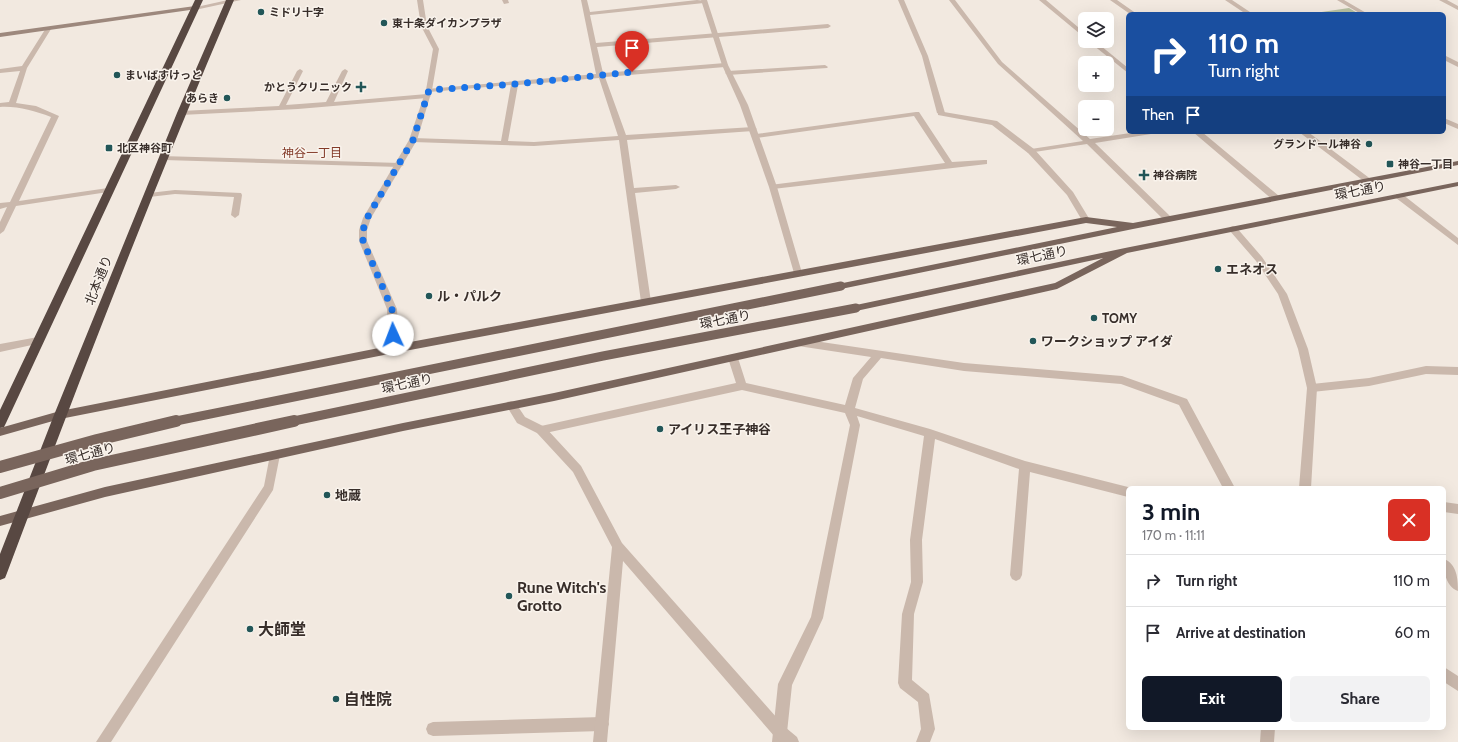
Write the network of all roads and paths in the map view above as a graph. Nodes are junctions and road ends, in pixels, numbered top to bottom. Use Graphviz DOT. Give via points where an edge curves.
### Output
graph roads {
  1 [pos="420,0"];
  2 [pos="584,0"];
  3 [pos="704,0"];
  4 [pos="902,0"];
  5 [pos="952,0"];
  6 [pos="1042,0"];
  7 [pos="1113,0"];
  8 [pos="1228,0"];
  9 [pos="1340,0"];
  10 [pos="1442,0"];
  11 [pos="233,1"];
  12 [pos="197,4"];
  13 [pos="1458,8"];
  14 [pos="1131,12"];
  15 [pos="1247,12"];
  16 [pos="1361,12"];
  17 [pos="586,14"];
  18 [pos="828,26"];
  19 [pos="48,29"];
  20 [pos="1078,30"];
  21 [pos="716,34"];
  22 [pos="0,35"];
  23 [pos="593,45"];
  24 [pos="1100,48"];
  25 [pos="1446,58"];
  26 [pos="725,65"];
  27 [pos="1458,65"];
  28 [pos="825,67"];
  29 [pos="24,68"];
  30 [pos="1126,69"];
  31 [pos="0,71"];
  32 [pos="300,71"];
  33 [pos="345,71"];
  34 [pos="728,74"];
  35 [pos="600,75"];
  36 [pos="515,84"];
  37 [pos="428,93"];
  38 [pos="12,104"];
  39 [pos="330,104"];
  40 [pos="0,105"];
  41 [pos="282,108"];
  42 [pos="181,113"];
  43 [pos="1446,121"];
  44 [pos="1458,127"];
  45 [pos="754,132"];
  46 [pos="1139,134"];
  47 [pos="1199,134"];
  48 [pos="1306,134"];
  49 [pos="623,139"];
  50 [pos="413,140"];
  51 [pos="1089,142"];
  52 [pos="504,143"];
  53 [pos="1031,151"];
  54 [pos="164,158"];
  55 [pos="984,162"];
  56 [pos="1458,163"];
  57 [pos="400,165"];
  58 [pos="950,165"];
  59 [pos="1368,180"];
  60 [pos="1458,184"];
  61 [pos="773,186"];
  62 [pos="676,187"];
  63 [pos="108,190"];
  64 [pos="630,191"];
  65 [pos="149,195"];
  66 [pos="1399,196"];
  67 [pos="1276,198"];
  68 [pos="13,205"];
  69 [pos="0,206"];
  70 [pos="235,215"];
  71 [pos="1168,219"];
  72 [pos="1086,220"];
  73 [pos="1133,226"];
  74 [pos="1233,229"];
  75 [pos="0,231"];
  76 [pos="1458,242"];
  77 [pos="1125,252"];
  78 [pos="798,273"];
  79 [pos="646,302"];
  80 [pos="38,341"];
  81 [pos="801,343"];
  82 [pos="0,348"];
  83 [pos="394,349"];
  84 [pos="879,354"];
  85 [pos="733,358"];
  86 [pos="1458,371"];
  87 [pos="742,386"];
  88 [pos="1312,388"];
  89 [pos="511,405"];
  90 [pos="849,410"];
  91 [pos="60,415"];
  92 [pos="0,423"];
  93 [pos="541,430"];
  94 [pos="0,432"];
  95 [pos="930,432"];
  96 [pos="275,455"];
  97 [pos="1025,466"];
  98 [pos="0,467"];
  99 [pos="1228,486"];
  100 [pos="1305,486"];
  101 [pos="1126,491"];
  102 [pos="0,493"];
  103 [pos="1446,507"];
  104 [pos="1458,509"];
  105 [pos="24,513"];
  106 [pos="0,521"];
  107 [pos="618,547"];
  108 [pos="1446,568"];
  109 [pos="0,573"];
  110 [pos="1016,575"];
  111 [pos="1458,585"];
  112 [pos="1446,675"];
  113 [pos="1458,684"];
  114 [pos="602,724"];
  115 [pos="433,729"];
  116 [pos="1268,730"];
  117 [pos="779,737"];
  118 [pos="103,742"];
  119 [pos="600,742"];
  120 [pos="792,742"];
  121 [pos="923,742"];
  122 [pos="1267,742"];
  1 -- 37 [label="street" via="420,15 425,32 436,49"];
  2 -- 17 [label="street"];
  3 -- 17 [label="street"];
  3 -- 21 [label="street"];
  4 -- 53 [label="street" via="925,56 941,113 994,123"];
  5 -- 51 [label="street" via="1000,63"];
  6 -- 20 [label="street"];
  7 -- 14 [label="street"];
  8 -- 15 [label="street"];
  9 -- 16 [label="street"];
  10 -- 13 [label="street"];
  11 -- 12 [label="street"];
  11 -- 42 [label="highway, 北本通り"];
  12 -- 19 [label="street"];
  12 -- 63 [label="highway, 北本通り"];
  17 -- 23 [label="street"];
  18 -- 21 [label="street"];
  19 -- 22 [label="street"];
  19 -- 29 [label="street"];
  21 -- 23 [label="street"];
  21 -- 26 [label="street"];
  23 -- 35 [label="street"];
  24 -- 30 [label="street"];
  25 -- 27 [label="street"];
  26 -- 34 [label="street"];
  26 -- 35 [label="street"];
  28 -- 34 [label="street"];
  29 -- 31 [label="street"];
  29 -- 38 [label="street"];
  32 -- 41 [label="street"];
  33 -- 39 [label="street"];
  34 -- 45 [label="street"];
  35 -- 36 [label="street"];
  35 -- 49 [label="street"];
  36 -- 37 [label="street"];
  36 -- 52 [label="street"];
  37 -- 39 [label="street"];
  37 -- 50 [label="street"];
  38 -- 40 [label="street"];
  38 -- 68 [label="street" via="55,116"];
  39 -- 41 [label="street"];
  41 -- 42 [label="street"];
  42 -- 54 [label="highway, 北本通り"];
  43 -- 44 [label="street"];
  45 -- 49 [label="street"];
  45 -- 58 [label="street" via="916,114"];
  45 -- 61 [label="street"];
  46 -- 51 [label="street"];
  47 -- 67 [label="street"];
  48 -- 59 [label="street"];
  49 -- 52 [label="street" via="534,144"];
  49 -- 64 [label="street"];
  50 -- 52 [label="street"];
  50 -- 57 [label="street"];
  51 -- 53 [label="street"];
  51 -- 71 [label="street"];
  53 -- 72 [label="street" via="1070,194"];
  54 -- 57 [label="street"];
  54 -- 65 [label="highway, 北本通り"];
  55 -- 58 [label="street"];
  56 -- 59 [label="main road, 環七通り"];
  57 -- 83 [label="street" via="367,218 363,230 363,241 392,309"];
  58 -- 61 [label="street"];
  59 -- 67 [label="main road, 環七通り"];
  60 -- 66 [label="main road, 環七通り"];
  61 -- 78 [label="street"];
  62 -- 64 [label="street"];
  63 -- 68 [label="street"];
  63 -- 80 [label="highway, 北本通り"];
  64 -- 79 [label="street"];
  65 -- 70 [label="street" via="175,192 238,195"];
  65 -- 91 [label="highway, 北本通り"];
  66 -- 74 [label="main road, 環七通り"];
  66 -- 76 [label="street"];
  67 -- 71 [label="main road, 環七通り"];
  68 -- 69 [label="street"];
  68 -- 75 [label="street"];
  71 -- 73 [label="main road, 環七通り"];
  72 -- 73 [label="main road"];
  72 -- 78 [label="main road"];
  73 -- 98 [label="main road, 環七通り, bridge" via="180,420"];
  74 -- 77 [label="main road, 環七通り"];
  74 -- 88 [label="street" via="1259,259 1282,294 1303,349"];
  77 -- 81 [label="main road" via="1057,286"];
  77 -- 102 [label="main road, 環七通り, bridge" via="856,308 603,356 175,446 93,465"];
  78 -- 79 [label="main road"];
  79 -- 83 [label="main road"];
  80 -- 82 [label="street"];
  80 -- 92 [label="highway, 北本通り"];
  81 -- 84 [label="street"];
  81 -- 85 [label="main road"];
  83 -- 91 [label="main road"];
  84 -- 90 [label="street" via="858,378"];
  84 -- 99 [label="street" via="964,367 1122,380 1183,402"];
  85 -- 87 [label="street"];
  85 -- 89 [label="main road"];
  86 -- 88 [label="street" via="1426,370 1369,382"];
  87 -- 90 [label="street"];
  87 -- 93 [label="street"];
  88 -- 100 [label="street"];
  89 -- 93 [label="street" via="521,420"];
  89 -- 96 [label="main road"];
  90 -- 95 [label="street"];
  90 -- 117 [label="street" via="855,425 817,618 785,684"];
  91 -- 94 [label="main road"];
  91 -- 105 [label="highway, 北本通り"];
  93 -- 107 [label="street" via="577,469"];
  95 -- 97 [label="street"];
  95 -- 121 [label="street" via="916,540 917,582 908,614 905,683 924,699 928,729"];
  96 -- 105 [label="main road" via="105,492"];
  96 -- 118 [label="street" via="269,487"];
  97 -- 101 [label="street"];
  97 -- 110 [label="street"];
  103 -- 104 [label="street"];
  105 -- 106 [label="main road"];
  105 -- 109 [label="highway, 北本通り"];
  107 -- 114 [label="street"];
  107 -- 117 [label="street"];
  108 -- 111 [label="street"];
  112 -- 113 [label="street"];
  114 -- 115 [label="street"];
  114 -- 119 [label="street"];
  116 -- 122 [label="street"];
  117 -- 120 [label="street"];
}
